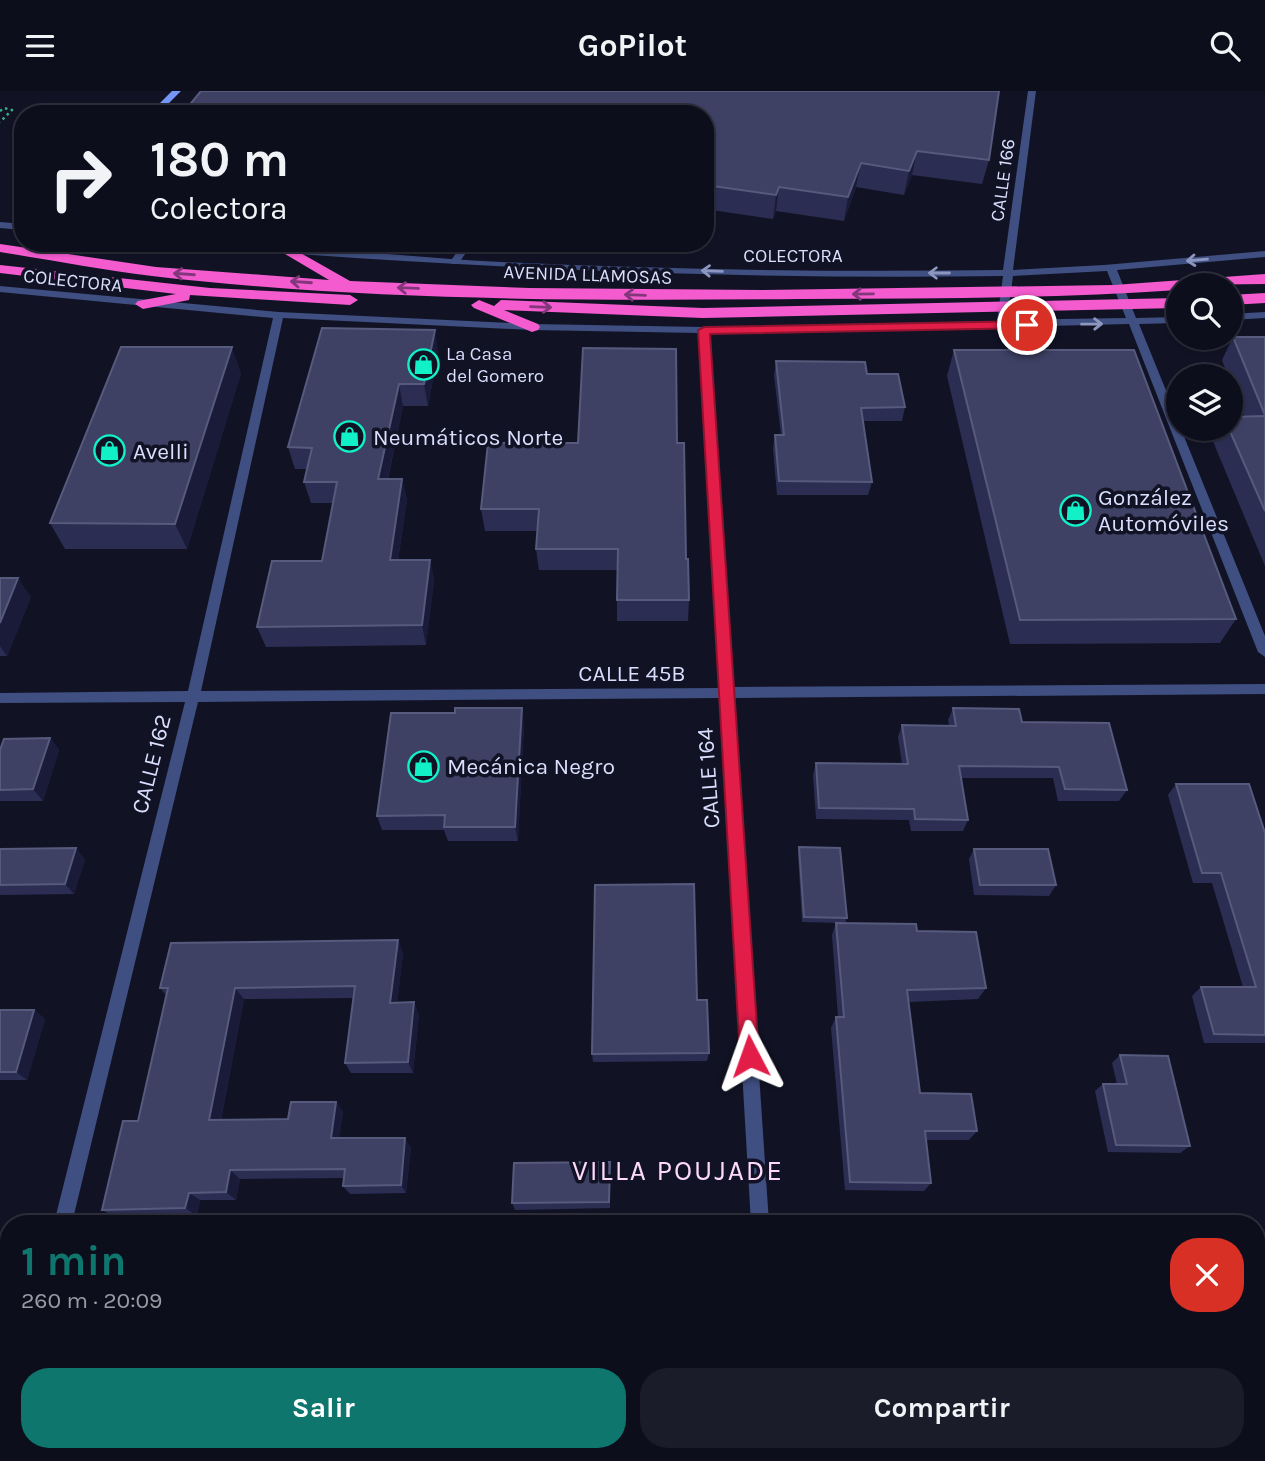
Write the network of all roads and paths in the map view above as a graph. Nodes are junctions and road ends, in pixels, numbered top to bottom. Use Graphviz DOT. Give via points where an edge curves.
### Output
graph roads {
  1 [pos="177,91"];
  2 [pos="1032,91"];
  3 [pos="162,105"];
  4 [pos="0,111"];
  5 [pos="0,122"];
  6 [pos="27,252"];
  7 [pos="300,252"];
  8 [pos="347,252"];
  9 [pos="461,252"];
  10 [pos="1265,254"];
  11 [pos="454,262"];
  12 [pos="1111,267"];
  13 [pos="0,269"];
  14 [pos="1008,273"];
  15 [pos="1265,279"];
  16 [pos="1243,281"];
  17 [pos="349,286"];
  18 [pos="1166,286"];
  19 [pos="0,289"];
  20 [pos="1121,289"];
  21 [pos="1004,292"];
  22 [pos="210,293"];
  23 [pos="1265,298"];
  24 [pos="1243,299"];
  25 [pos="143,304"];
  26 [pos="1166,304"];
  27 [pos="479,305"];
  28 [pos="1128,306"];
  29 [pos="1003,308"];
  30 [pos="279,315"];
  31 [pos="1265,315"];
  32 [pos="1243,316"];
  33 [pos="1166,321"];
  34 [pos="1134,323"];
  35 [pos="1001,326"];
  36 [pos="532,327"];
  37 [pos="704,330"];
  38 [pos="1265,652"];
  39 [pos="1265,689"];
  40 [pos="727,693"];
  41 [pos="193,697"];
  42 [pos="0,698"];
  43 [pos="65,1215"];
  44 [pos="760,1215"];
  1 -- 3 [label="main road"];
  2 -- 14 [label="street, CALLE 166"];
  4 -- 5 [label="path" via="12,110"];
  17 -- 6 [label="highway, AVENIDA LLAMOSAS, one-way" via="176,274"];
  7 -- 17 [label="highway"];
  8 -- 11 [label="street, COLECTORA"];
  9 -- 11 [label="street"];
  10 -- 12 [label="street, COLECTORA, one-way"];
  14 -- 11 [label="street, COLECTORA, one-way" via="738,272"];
  12 -- 14 [label="street, COLECTORA"];
  12 -- 20 [label="street"];
  13 -- 22 [label="highway, AVENIDA LLAMOSAS"];
  14 -- 21 [label="street, CALLE 166"];
  15 -- 16 [label="highway, AVENIDA LLAMOSAS"];
  21 -- 17 [label="highway, AVENIDA LLAMOSAS, one-way" via="702,297"];
  18 -- 20 [label="highway, AVENIDA LLAMOSAS"];
  19 -- 25 [label="street, COLECTORA"];
  20 -- 21 [label="highway, AVENIDA LLAMOSAS"];
  20 -- 28 [label="street"];
  21 -- 29 [label="street, CALLE 166"];
  22 -- 25 [label="highway"];
  22 -- 27 [label="highway, AVENIDA LLAMOSAS"];
  23 -- 24 [label="highway"];
  25 -- 30 [label="street, COLECTORA"];
  26 -- 28 [label="highway, AVENIDA LLAMOSAS"];
  27 -- 29 [label="highway, AVENIDA LLAMOSAS, one-way" via="703,313"];
  27 -- 36 [label="highway"];
  28 -- 29 [label="highway, AVENIDA LLAMOSAS"];
  28 -- 34 [label="street"];
  29 -- 35 [label="street, CALLE 166"];
  30 -- 36 [label="street"];
  30 -- 41 [label="street, CALLE 162"];
  31 -- 32 [label="street"];
  33 -- 34 [label="street"];
  35 -- 34 [label="street, one-way"];
  34 -- 38 [label="street"];
  35 -- 37 [label="street"];
  36 -- 37 [label="street"];
  37 -- 40 [label="street, CALLE 164"];
  39 -- 40 [label="street, CALLE 45B"];
  40 -- 41 [label="street, CALLE 45B"];
  40 -- 44 [label="street, CALLE 164"];
  41 -- 42 [label="street, CALLE 45B"];
  41 -- 43 [label="street, CALLE 162"];
}
